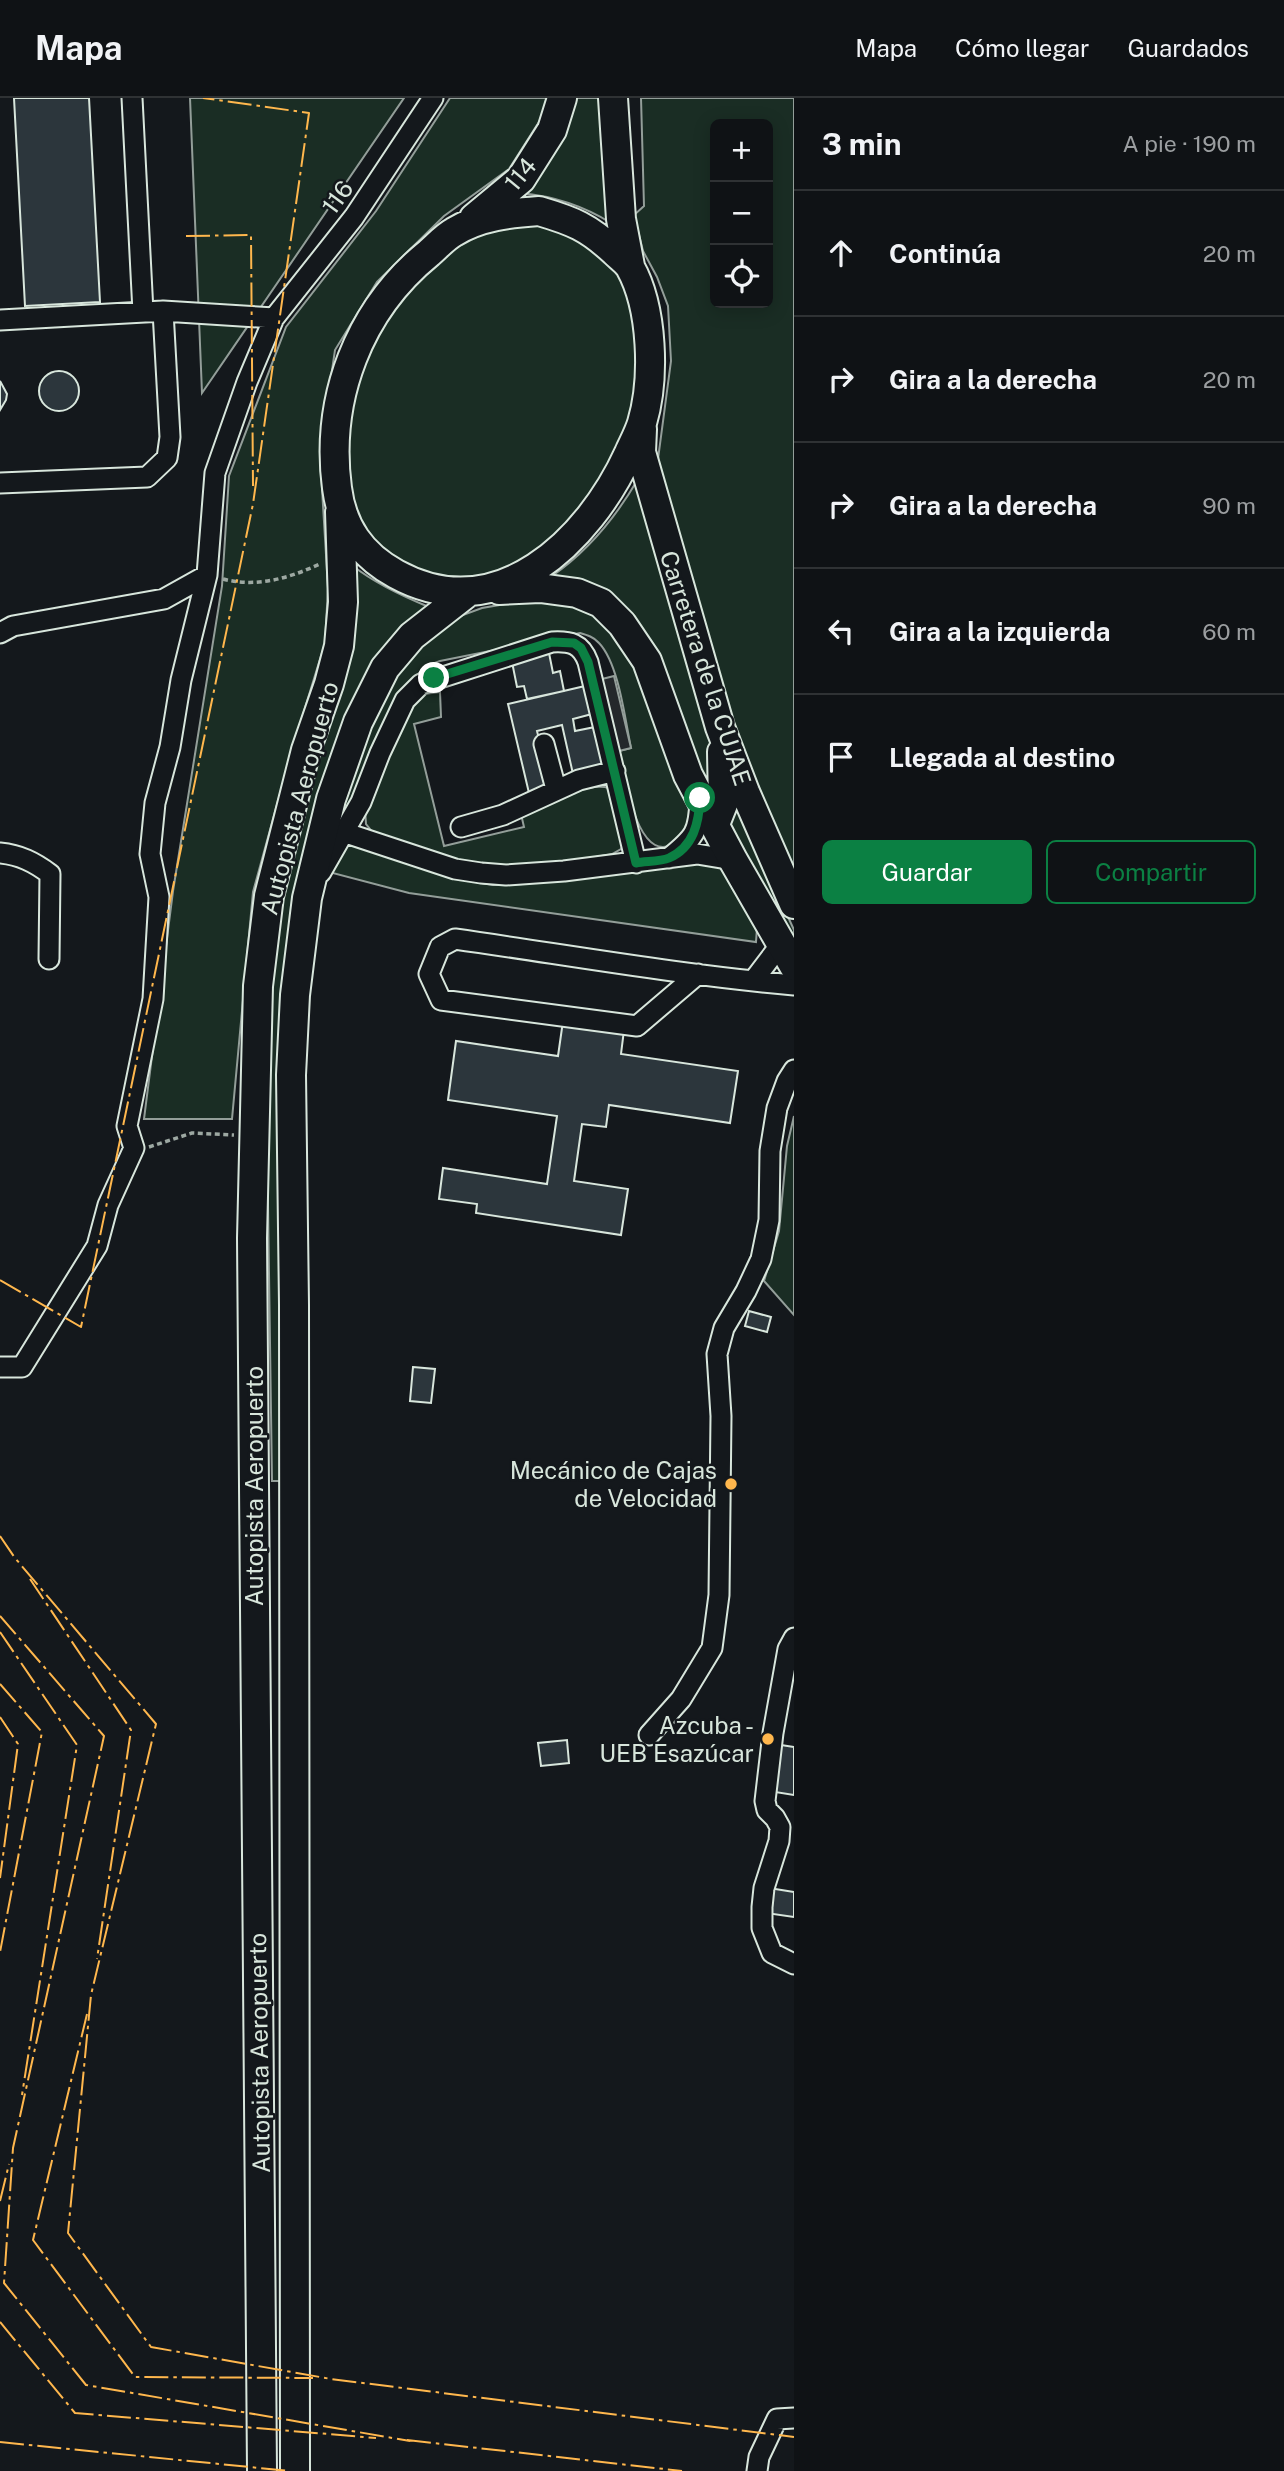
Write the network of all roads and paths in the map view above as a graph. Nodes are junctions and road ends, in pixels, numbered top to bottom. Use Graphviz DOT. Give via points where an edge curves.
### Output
graph roads {
  1 [pos="132,98"];
  2 [pos="433,98"];
  3 [pos="562,98"];
  4 [pos="613,98"];
  5 [pos="454,232"];
  6 [pos="630,266"];
  7 [pos="163,311"];
  8 [pos="143,312"];
  9 [pos="274,318"];
  10 [pos="0,320"];
  11 [pos="642,425"];
  12 [pos="0,482"];
  13 [pos="340,512"];
  14 [pos="342,555"];
  15 [pos="207,575"];
  16 [pos="477,591"];
  17 [pos="1,631"];
  18 [pos="720,727"];
  19 [pos="544,744"];
  20 [pos="615,771"];
  21 [pos="556,789"];
  22 [pos="700,798"];
  23 [pos="715,824"];
  24 [pos="461,827"];
  25 [pos="343,832"];
  26 [pos="0,853"];
  27 [pos="668,859"];
  28 [pos="733,860"];
  29 [pos="636,863"];
  30 [pos="794,904"];
  31 [pos="301,951"];
  32 [pos="788,955"];
  33 [pos="49,959"];
  34 [pos="698,974"];
  35 [pos="753,981"];
  36 [pos="794,985"];
  37 [pos="794,1070"];
  38 [pos="254,1135"];
  39 [pos="134,1148"];
  40 [pos="0,1367"];
  41 [pos="794,1638"];
  42 [pos="649,1735"];
  43 [pos="794,1964"];
  44 [pos="794,2418"];
  45 [pos="261,2471"];
  46 [pos="295,2471"];
  47 [pos="757,2471"];
  1 -- 8 [label="street"];
  2 -- 9 [label="street, 116" via="354,217"];
  3 -- 5 [label="highway, 114" via="552,130 521,179"];
  4 -- 6 [label="highway" via="621,219"];
  5 -- 6 [label="highway" via="500,214 539,211 575,222"];
  5 -- 13 [label="highway, Autopista Aeropuerto" via="390,291 353,354 341,387 335,428"];
  6 -- 11 [label="highway" via="648,316 650,385"];
  7 -- 8 [label="street"];
  7 -- 9 [label="street"];
  7 -- 12 [label="street" via="170,437 167,458 147,477"];
  8 -- 10 [label="street"];
  9 -- 15 [label="street, 116" via="215,474"];
  11 -- 16 [label="highway" via="614,485 582,529 550,558 518,578"];
  11 -- 18 [label="highway, Carretera de la CUJAE" via="641,452"];
  13 -- 14 [label="highway, Autopista Aeropuerto"];
  13 -- 16 [label="highway, Carretera de la CUJAE" via="351,534 392,572 444,591"];
  14 -- 15 [label="path" via="279,581 235,582"];
  14 -- 38 [label="highway, Autopista Aeropuerto" via="339,646 306,750 269,896 258,986"];
  15 -- 17 [label="street" via="164,599"];
  15 -- 39 [label="street, 116" via="155,803 150,854 159,897 153,999 127,1126"];
  16 -- 22 [label="highway, Carretera de la CUJAE" via="540,588 577,593 601,603 622,624 647,662"];
  16 -- 31 [label="highway, Autopista Aeropuerto" via="412,636 385,668 358,722 331,799 307,898"];
  18 -- 23 [label="highway" via="723,804"];
  18 -- 30 [label="highway, Carretera de la CUJAE"];
  19 -- 21 [label="street"];
  20 -- 21 [label="street"];
  20 -- 25 [label="street" via="586,655 574,643 552,642 421,684 405,700 361,802"];
  20 -- 29 [label="street"];
  21 -- 24 [label="street" via="503,816"];
  22 -- 23 [label="highway, Carretera de la CUJAE"];
  22 -- 27 [label="street" via="695,834"];
  23 -- 27 [label="street" via="692,849"];
  23 -- 28 [label="highway, Carretera de la CUJAE"];
  25 -- 29 [label="street" via="455,869 481,873 506,875"];
  25 -- 31 [label="street" via="320,874"];
  26 -- 33 [label="street" via="18,855 50,874"];
  27 -- 28 [label="street" via="707,854"];
  27 -- 29 [label="street"];
  28 -- 32 [label="highway, Carretera de la CUJAE"];
  31 -- 46 [label="highway, Autopista Aeropuerto" via="291,1075"];
  32 -- 35 [label="street"];
  34 -- 34 [label="street" via="637,1026 441,1000 429,974 440,947 455,939"];
  34 -- 35 [label="street"];
  35 -- 36 [label="street"];
  37 -- 42 [label="street" via="776,1108 769,1220 761,1259 724,1328 717,1354 719,1595 712,1648 681,1699"];
  38 -- 39 [label="path" via="192,1133"];
  38 -- 45 [label="highway, Autopista Aeropuerto"];
  39 -- 40 [label="street" via="108,1205 97,1246 39,1342 22,1367"];
  41 -- 43 [label="street" via="788,1649 765,1801 780,1827 764,1888 762,1928 772,1953"];
  44 -- 47 [label="street" via="778,2419"];
}
